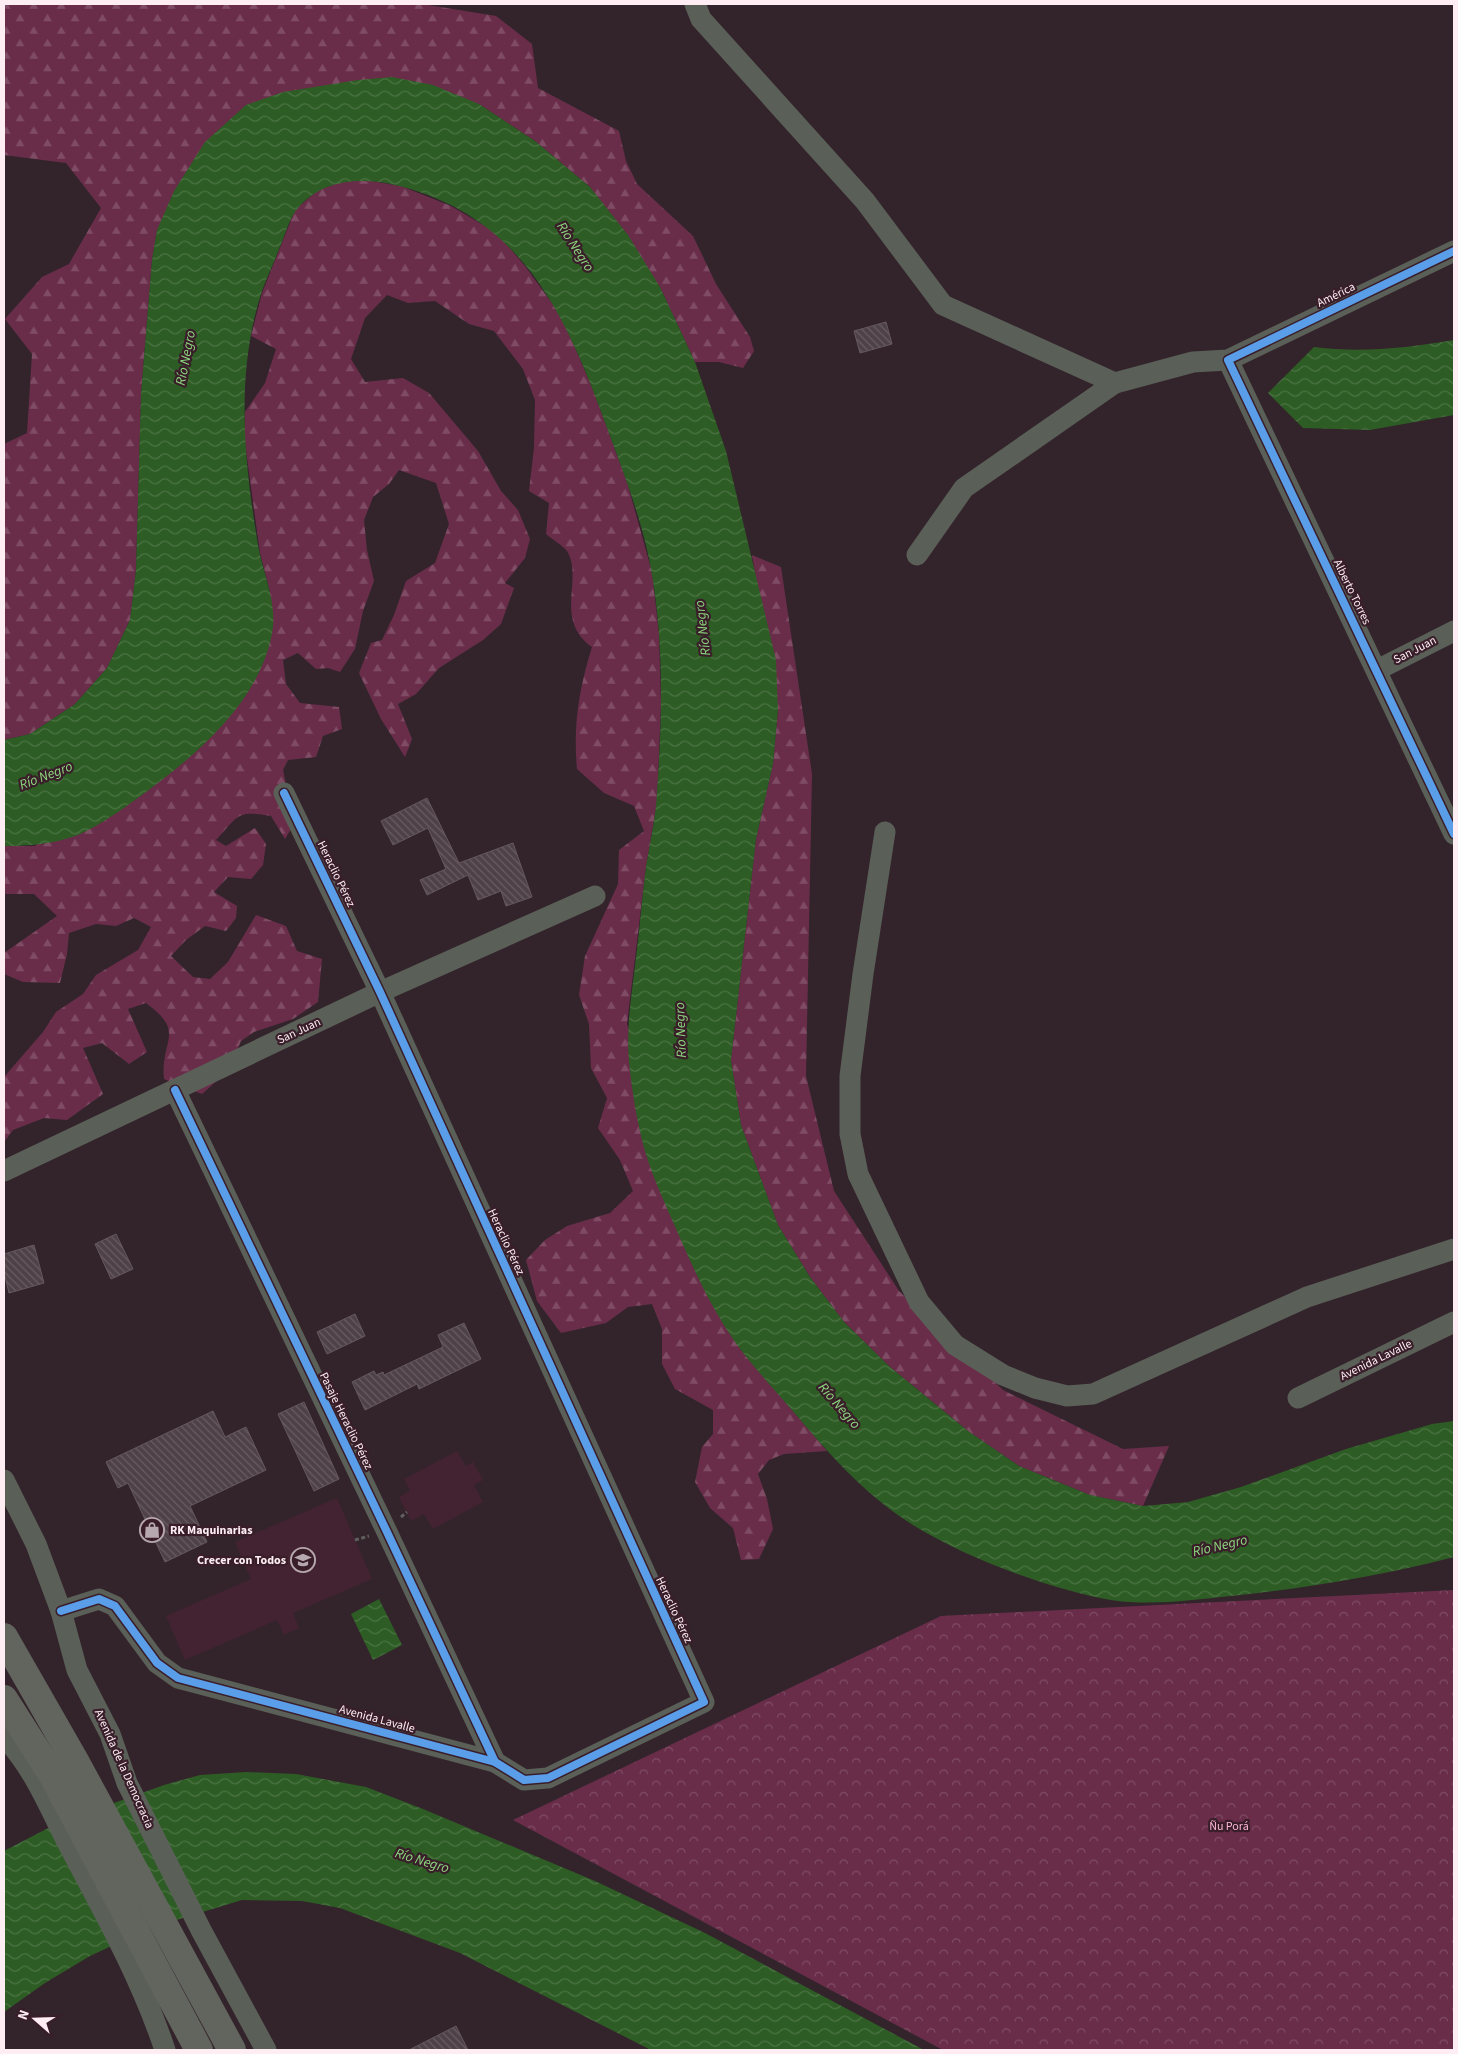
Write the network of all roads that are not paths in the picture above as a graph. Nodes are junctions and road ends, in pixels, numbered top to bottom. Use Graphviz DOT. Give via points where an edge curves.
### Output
graph roads {
  1 [pos="695,4"];
  2 [pos="1454,251"];
  3 [pos="1228,360"];
  4 [pos="1115,383"];
  5 [pos="917,555"];
  6 [pos="1454,631"];
  7 [pos="1377,670"];
  8 [pos="284,793"];
  9 [pos="885,832"];
  10 [pos="1454,834"];
  11 [pos="596,896"];
  12 [pos="380,992"];
  13 [pos="175,1090"];
  14 [pos="4,1171"];
  15 [pos="1454,1249"];
  16 [pos="1454,1322"];
  17 [pos="1298,1398"];
  18 [pos="4,1480"];
  19 [pos="61,1611"];
  20 [pos="4,1637"];
  21 [pos="4,1699"];
  22 [pos="704,1702"];
  23 [pos="4,1737"];
  24 [pos="495,1762"];
  25 [pos="44,1779"];
  26 [pos="144,1966"];
  27 [pos="165,2050"];
  28 [pos="199,2050"];
  29 [pos="232,2050"];
  30 [pos="266,2050"];
  1 -- 4 [label="street" via="701,19 865,201 943,305"];
  2 -- 3 [label="street, América"];
  3 -- 4 [label="street" via="1193,362"];
  3 -- 7 [label="street, Alberto Torres"];
  4 -- 5 [label="street" via="964,488"];
  6 -- 7 [label="street, San Juan"];
  7 -- 10 [label="street, Alberto Torres"];
  8 -- 12 [label="street, Heraclio Pérez"];
  9 -- 15 [label="street" via="853,1057 850,1134 858,1174 919,1302 954,1345 1003,1375 1035,1388 1067,1396 1093,1394 1307,1297"];
  11 -- 12 [label="street, San Juan"];
  12 -- 13 [label="street, San Juan"];
  12 -- 22 [label="street, Heraclio Pérez"];
  13 -- 14 [label="street, San Juan"];
  13 -- 24 [label="street, Pasaje Heraclio Pérez"];
  16 -- 17 [label="street, Avenida Lavalle"];
  18 -- 19 [label="street, Avenida de la Democracia" via="36,1544"];
  19 -- 24 [label="street, Avenida Lavalle" via="99,1599 115,1606 157,1663 178,1678"];
  19 -- 30 [label="street, Avenida de la Democracia" via="77,1670 110,1734 127,1783"];
  20 -- 29 [label="highway"];
  21 -- 25 [label="highway"];
  22 -- 24 [label="street, Avenida Lavalle" via="548,1778 524,1780"];
  23 -- 25 [label="street"];
  25 -- 26 [label="highway"];
  26 -- 27 [label="street"];
  26 -- 28 [label="highway"];
}
